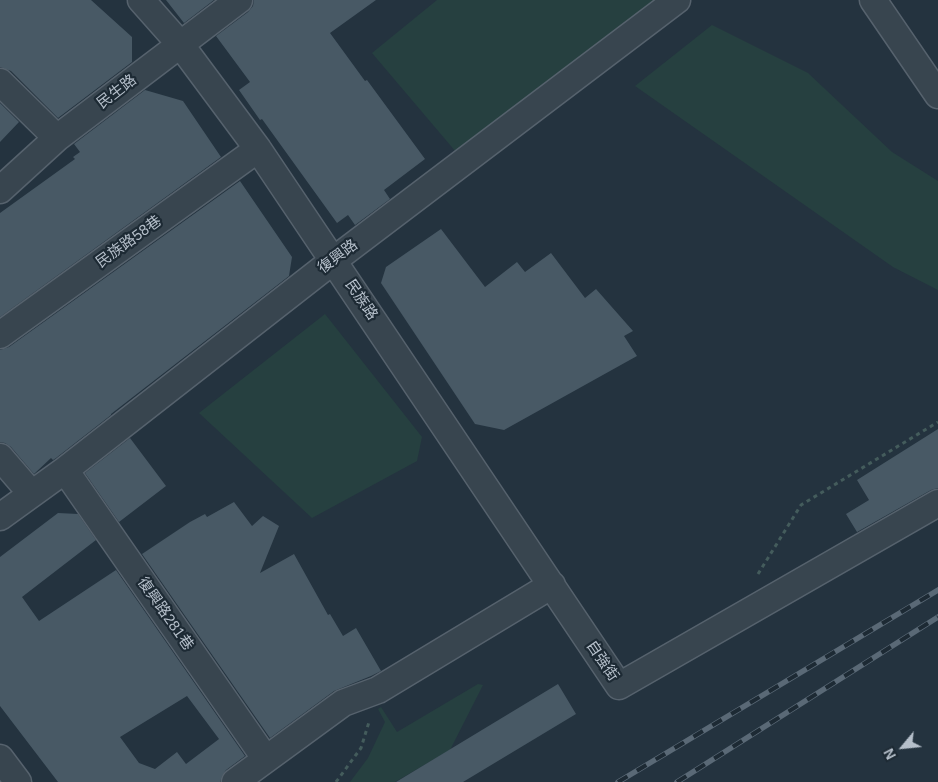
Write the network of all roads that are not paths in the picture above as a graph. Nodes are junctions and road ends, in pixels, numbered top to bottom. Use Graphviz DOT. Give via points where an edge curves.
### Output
graph roads {
  1 [pos="141,0"];
  2 [pos="238,0"];
  3 [pos="677,0"];
  4 [pos="873,0"];
  5 [pos="180,44"];
  6 [pos="0,82"];
  7 [pos="938,95"];
  8 [pos="57,138"];
  9 [pos="258,148"];
  10 [pos="0,190"];
  11 [pos="334,260"];
  12 [pos="0,335"];
  13 [pos="0,457"];
  14 [pos="65,470"];
  15 [pos="31,493"];
  16 [pos="938,503"];
  17 [pos="0,517"];
  18 [pos="552,585"];
  19 [pos="0,758"];
  20 [pos="266,758"];
  21 [pos="18,782"];
  22 [pos="235,782"];
  1 -- 5 [label="street, 民族路"];
  2 -- 5 [label="street, 民生路"];
  3 -- 11 [label="street, 復興路"];
  4 -- 7 [label="street"];
  5 -- 8 [label="street, 民生路"];
  5 -- 9 [label="street, 民族路"];
  6 -- 8 [label="street"];
  8 -- 10 [label="street, 民生路"];
  9 -- 11 [label="street, 民族路"];
  9 -- 12 [label="street, 民族路58巷"];
  11 -- 14 [label="street, 復興路"];
  11 -- 18 [label="street, 民族路"];
  13 -- 15 [label="street"];
  14 -- 15 [label="street, 復興路"];
  14 -- 20 [label="street, 復興路281巷"];
  15 -- 17 [label="street, 復興路"];
  16 -- 18 [label="street, 自強街" via="619,686"];
  18 -- 20 [label="street" via="378,690 343,703"];
  19 -- 21 [label="street"];
  20 -- 22 [label="street"];
}
